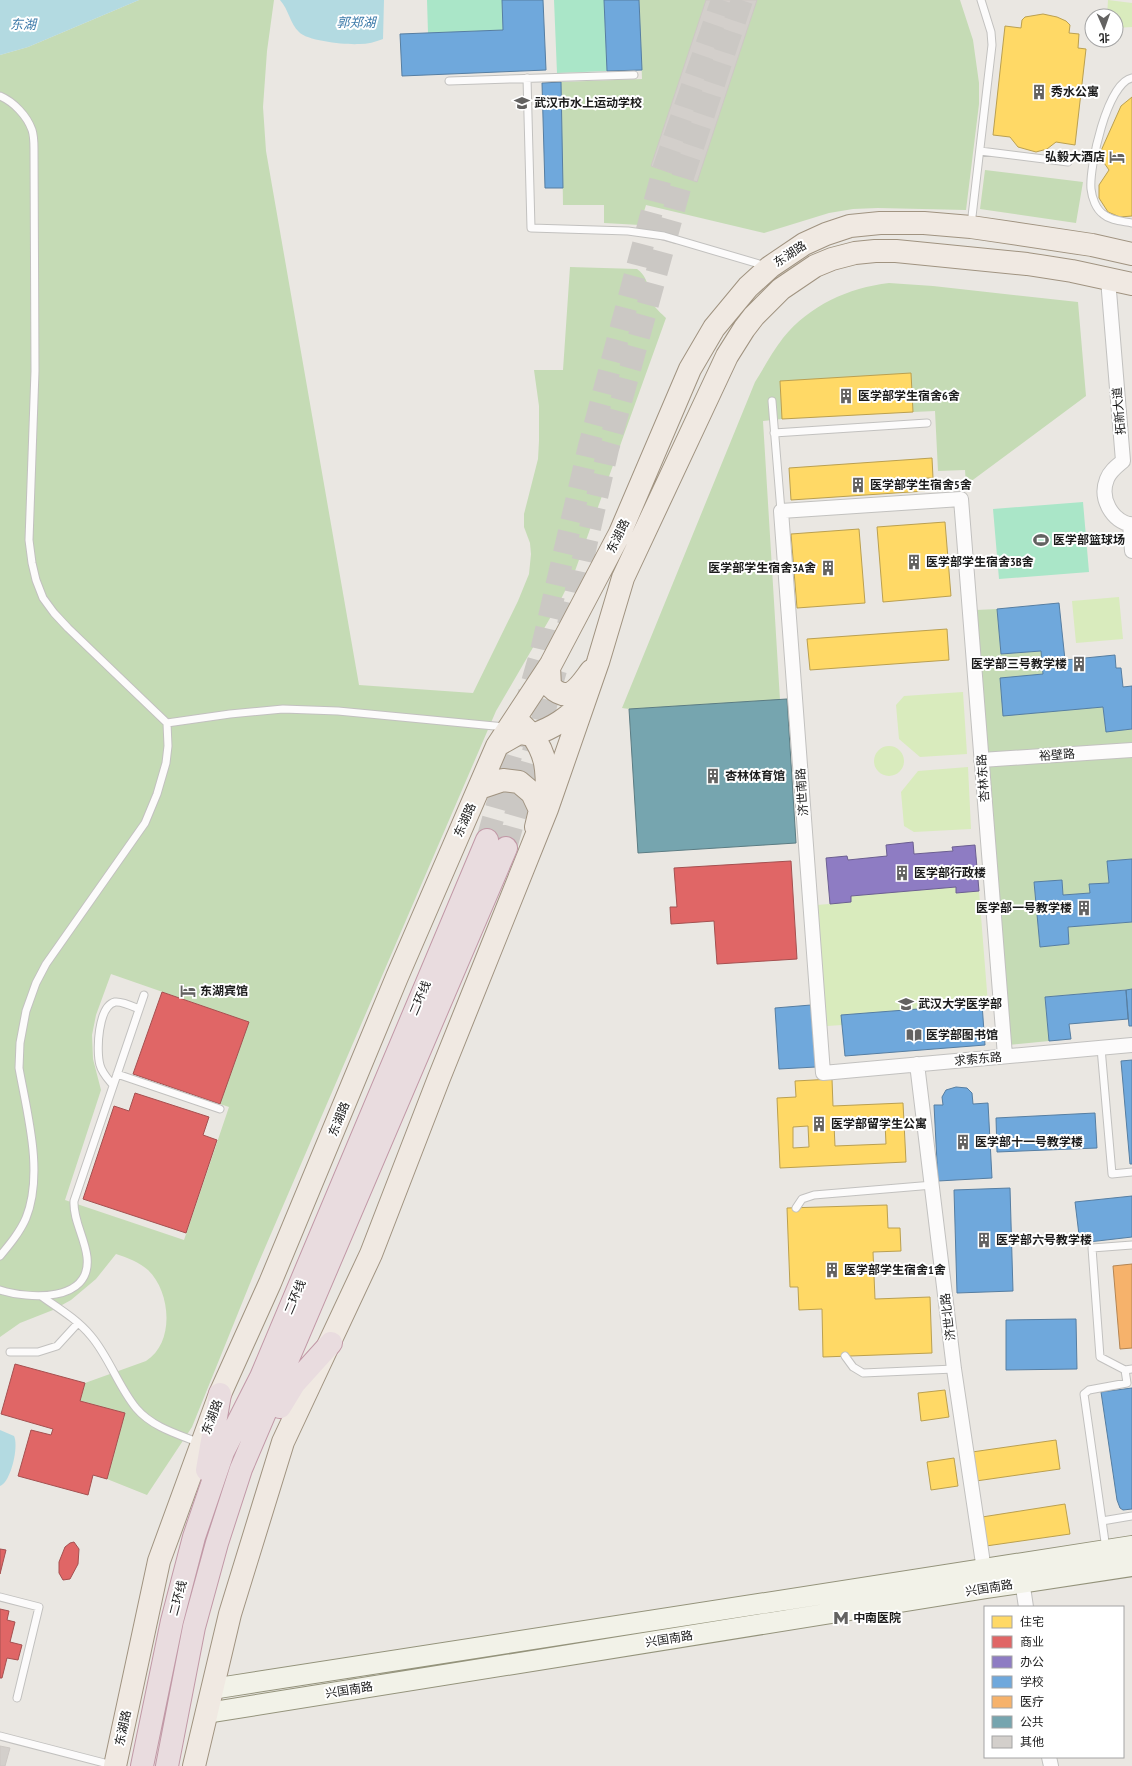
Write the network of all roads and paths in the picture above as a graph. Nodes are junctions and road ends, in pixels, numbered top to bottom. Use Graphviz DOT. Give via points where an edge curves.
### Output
graph roads {
  1 [pos="981,0"];
  2 [pos="634,75"];
  3 [pos="527,78"];
  4 [pos="1132,78"];
  5 [pos="449,80"];
  6 [pos="0,96"];
  7 [pos="980,151"];
  8 [pos="1068,162"];
  9 [pos="1132,223"];
  10 [pos="971,227"];
  11 [pos="1132,254"];
  12 [pos="770,267"];
  13 [pos="1108,279"];
  14 [pos="1132,284"];
  15 [pos="772,401"];
  16 [pos="927,423"];
  17 [pos="774,433"];
  18 [pos="780,511"];
  19 [pos="1131,525"];
  20 [pos="1132,551"];
  21 [pos="598,662"];
  22 [pos="549,667"];
  23 [pos="584,702"];
  24 [pos="515,719"];
  25 [pos="167,723"];
  26 [pos="532,735"];
  27 [pos="497,746"];
  28 [pos="1132,750"];
  29 [pos="981,760"];
  30 [pos="479,788"];
  31 [pos="547,809"];
  32 [pos="531,849"];
  33 [pos="144,995"];
  34 [pos="139,1009"];
  35 [pos="1132,1045"];
  36 [pos="1101,1048"];
  37 [pos="1004,1056"];
  38 [pos="917,1064"];
  39 [pos="823,1073"];
  40 [pos="117,1074"];
  41 [pos="113,1085"];
  42 [pos="220,1108"];
  43 [pos="1132,1172"];
  44 [pos="932,1185"];
  45 [pos="796,1208"];
  46 [pos="1132,1245"];
  47 [pos="0,1256"];
  48 [pos="0,1290"];
  49 [pos="41,1296"];
  50 [pos="78,1323"];
  51 [pos="330,1343"];
  52 [pos="10,1352"];
  53 [pos="845,1356"];
  54 [pos="954,1369"];
  55 [pos="1129,1369"];
  56 [pos="220,1394"];
  57 [pos="202,1444"];
  58 [pos="241,1469"];
  59 [pos="1132,1516"];
  60 [pos="1102,1521"];
  61 [pos="194,1537"];
  62 [pos="1132,1546"];
  63 [pos="1106,1550"];
  64 [pos="1132,1566"];
  65 [pos="984,1570"];
  66 [pos="1021,1573"];
  67 [pos="0,1597"];
  68 [pos="1026,1606"];
  69 [pos="212,1689"];
  70 [pos="17,1698"];
  71 [pos="207,1713"];
  72 [pos="0,1736"];
  73 [pos="115,1766"];
  74 [pos="142,1766"];
  75 [pos="167,1766"];
  76 [pos="194,1766"];
  1 -- 7 [label="lane" via="992,38"];
  2 -- 3 [label="lane"];
  3 -- 5 [label="lane"];
  3 -- 12 [label="lane" via="531,228 628,231 664,236"];
  4 -- 9 [label="lane" via="1123,83 1118,90 1101,127 1092,166 1091,190 1097,207 1103,214 1112,219"];
  6 -- 25 [label="lane" via="17,108 25,118 32,130 34,149 35,371 29,540 36,580 43,598 68,628"];
  7 -- 8 [label="lane"];
  7 -- 10 [label="lane"];
  10 -- 11 [label="main road, 东湖路" via="1092,245"];
  10 -- 12 [label="main road, 东湖路" via="924,223 850,226 804,244"];
  12 -- 22 [label="main road, 东湖路" via="728,310 699,353 620,533"];
  13 -- 14 [label="main road, 东湖路"];
  13 -- 19 [label="street, 拓新大道" via="1123,461 1106,480 1105,497 1112,513 1122,522"];
  13 -- 21 [label="main road, 东湖路" via="1027,264 896,251 862,252 832,259 798,276 759,310 728,356 623,578"];
  15 -- 17 [label="lane"];
  16 -- 17 [label="lane"];
  17 -- 18 [label="lane"];
  18 -- 29 [label="street, 杏林东路" via="961,499"];
  18 -- 39 [label="street, 济世南路"];
  19 -- 20 [label="street, 拓新大道"];
  21 -- 22 [label="main road" via="575,692 566,694 557,693 550,686"];
  21 -- 23 [label="main road, 东湖路"];
  22 -- 24 [label="main road, 东湖路"];
  23 -- 26 [label="main road" via="566,718 547,730"];
  23 -- 31 [label="main road, 东湖路"];
  24 -- 25 [label="lane" via="283,709"];
  24 -- 26 [label="main road"];
  24 -- 27 [label="main road, 东湖路"];
  25 -- 47 [label="lane" via="166,763 145,823 46,964 30,997 22,1029 19,1061 32,1150 33,1189 26,1218 19,1232"];
  26 -- 27 [label="main road" via="519,733"];
  26 -- 31 [label="main road" via="547,766"];
  27 -- 30 [label="main road, 东湖路"];
  28 -- 29 [label="street, 裕壁路"];
  29 -- 37 [label="street, 杏林东路"];
  30 -- 32 [label="main road" via="503,780 519,782 532,793 540,810"];
  30 -- 56 [label="main road, 东湖路" via="397,977 270,1283"];
  31 -- 32 [label="main road, 东湖路"];
  32 -- 51 [label="main road, 东湖路" via="371,1254"];
  33 -- 34 [label="lane"];
  34 -- 40 [label="lane"];
  34 -- 41 [label="lane" via="119,1002 113,1003 108,1007 101,1024 97,1045 98,1058 102,1070"];
  35 -- 36 [label="street, 求索东路"];
  36 -- 37 [label="street, 求索东路"];
  36 -- 43 [label="lane" via="1112,1174"];
  37 -- 38 [label="street, 求索东路"];
  38 -- 39 [label="street, 求索东路"];
  38 -- 44 [label="street, 济世北路"];
  40 -- 41 [label="lane"];
  40 -- 42 [label="lane"];
  41 -- 49 [label="lane" via="74,1201 86,1253 86,1271 70,1290"];
  44 -- 45 [label="lane" via="814,1195 802,1199"];
  44 -- 54 [label="street, 济世北路"];
  46 -- 55 [label="lane" via="1092,1248 1100,1357"];
  48 -- 49 [label="lane"];
  49 -- 50 [label="lane"];
  50 -- 52 [label="lane" via="57,1346 38,1352"];
  50 -- 57 [label="lane" via="100,1348 137,1409 166,1430"];
  51 -- 58 [label="highway" via="294,1384"];
  51 -- 69 [label="main road, 东湖路" via="283,1442 230,1614"];
  53 -- 54 [label="lane" via="853,1367 863,1373"];
  54 -- 65 [label="street, 济世北路"];
  55 -- 60 [label="lane" via="1127,1383 1089,1390 1084,1394"];
  56 -- 57 [label="main road, 东湖路"];
  56 -- 61 [label="highway"];
  57 -- 73 [label="main road, 东湖路" via="159,1561"];
  58 -- 61 [label="highway, 二环线" via="497,844 261,1377 223,1452"];
  58 -- 75 [label="highway, 二环线" via="194,1627"];
  59 -- 60 [label="lane"];
  60 -- 63 [label="lane"];
  61 -- 74 [label="highway, 二环线" via="172,1621"];
  62 -- 63 [label="main road, 兴国南路"];
  63 -- 66 [label="main road, 兴国南路"];
  64 -- 66 [label="main road, 兴国南路"];
  65 -- 66 [label="main road, 兴国南路"];
  65 -- 69 [label="main road, 兴国南路"];
  66 -- 68 [label="street"];
  66 -- 71 [label="main road, 兴国南路"];
  67 -- 70 [label="lane" via="39,1607"];
  69 -- 71 [label="main road, 东湖路"];
  71 -- 76 [label="main road, 东湖路"];
  72 -- 73 [label="lane"];
}
